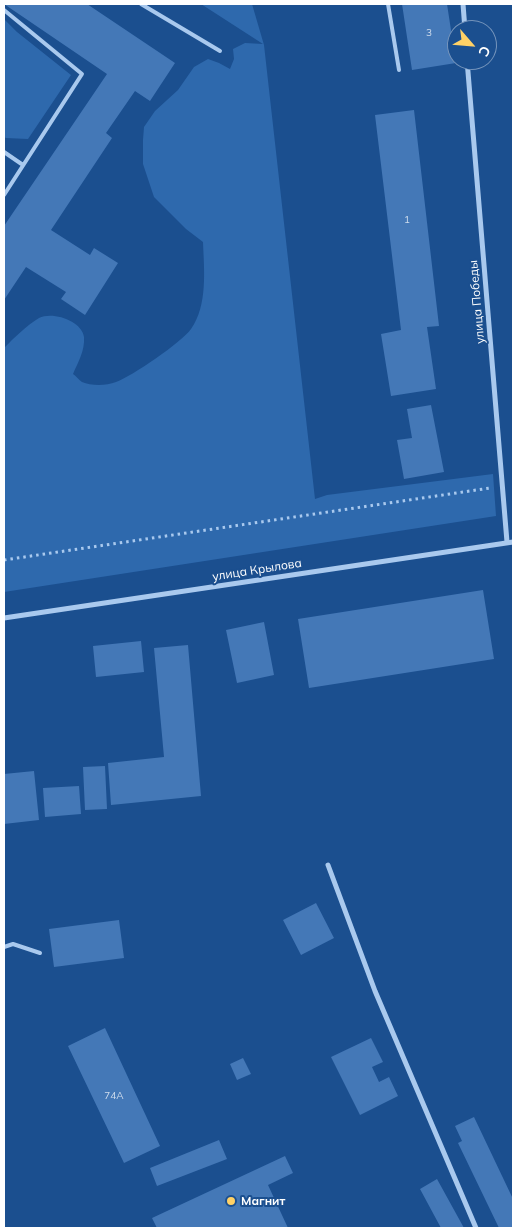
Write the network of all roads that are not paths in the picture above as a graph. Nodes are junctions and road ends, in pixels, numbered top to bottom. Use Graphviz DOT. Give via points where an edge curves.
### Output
graph roads {
  1 [pos="141,4"];
  2 [pos="388,4"];
  3 [pos="463,4"];
  4 [pos="4,10"];
  5 [pos="464,20"];
  6 [pos="220,51"];
  7 [pos="399,70"];
  8 [pos="468,70"];
  9 [pos="4,152"];
  10 [pos="23,165"];
  11 [pos="4,195"];
  12 [pos="510,542"];
  13 [pos="4,618"];
  14 [pos="328,865"];
  15 [pos="4,947"];
  16 [pos="40,953"];
  17 [pos="476,1228"];
  1 -- 6 [label="lane"];
  2 -- 7 [label="lane"];
  3 -- 5 [label="street"];
  4 -- 10 [label="lane" via="82,74"];
  8 -- 12 [label="street, улица Победы" via="502,486"];
  9 -- 10 [label="lane"];
  10 -- 11 [label="lane"];
  12 -- 13 [label="street, улица Крылова"];
  14 -- 17 [label="street" via="375,991"];
  15 -- 16 [label="lane" via="13,944"];
}
